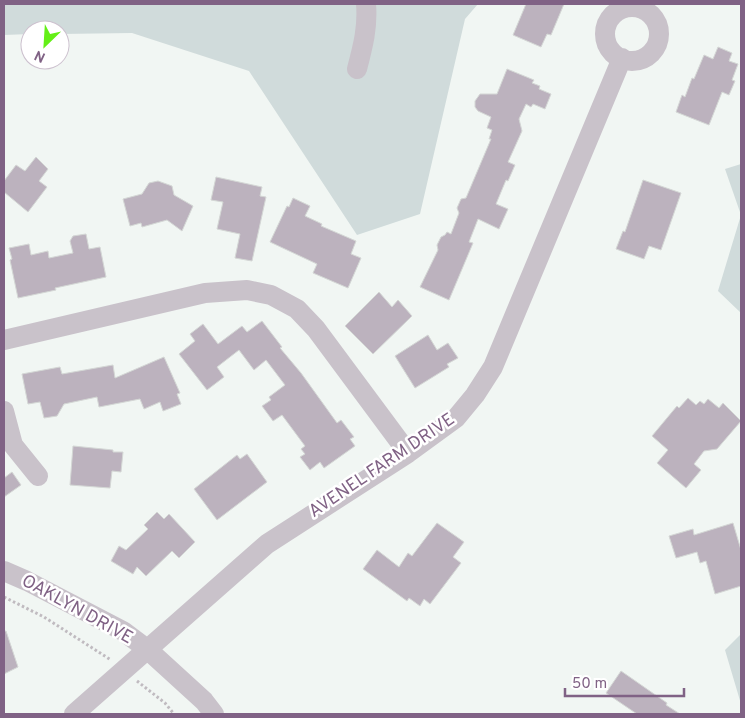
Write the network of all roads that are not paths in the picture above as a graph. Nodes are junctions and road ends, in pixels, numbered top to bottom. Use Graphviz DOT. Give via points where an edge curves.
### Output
graph roads {
  1 [pos="366,4"];
  2 [pos="622,58"];
  3 [pos="357,69"];
  4 [pos="4,340"];
  5 [pos="4,411"];
  6 [pos="408,453"];
  7 [pos="38,476"];
  8 [pos="4,571"];
  9 [pos="147,649"];
  10 [pos="74,714"];
  11 [pos="214,714"];
  1 -- 3 [label="street" via="366,28"];
  2 -- 6 [label="street, AVENEL FARM DRIVE" via="493,367 456,418"];
  4 -- 6 [label="street" via="205,293 247,290 271,295 297,309 316,329"];
  5 -- 7 [label="street" via="13,445"];
  6 -- 9 [label="street, AVENEL FARM DRIVE" via="267,544"];
  8 -- 9 [label="street, OAKLYN DRIVE" via="123,631"];
  9 -- 10 [label="street, AVENEL FARM DRIVE"];
  9 -- 11 [label="street, OAKLYN DRIVE"];
}
